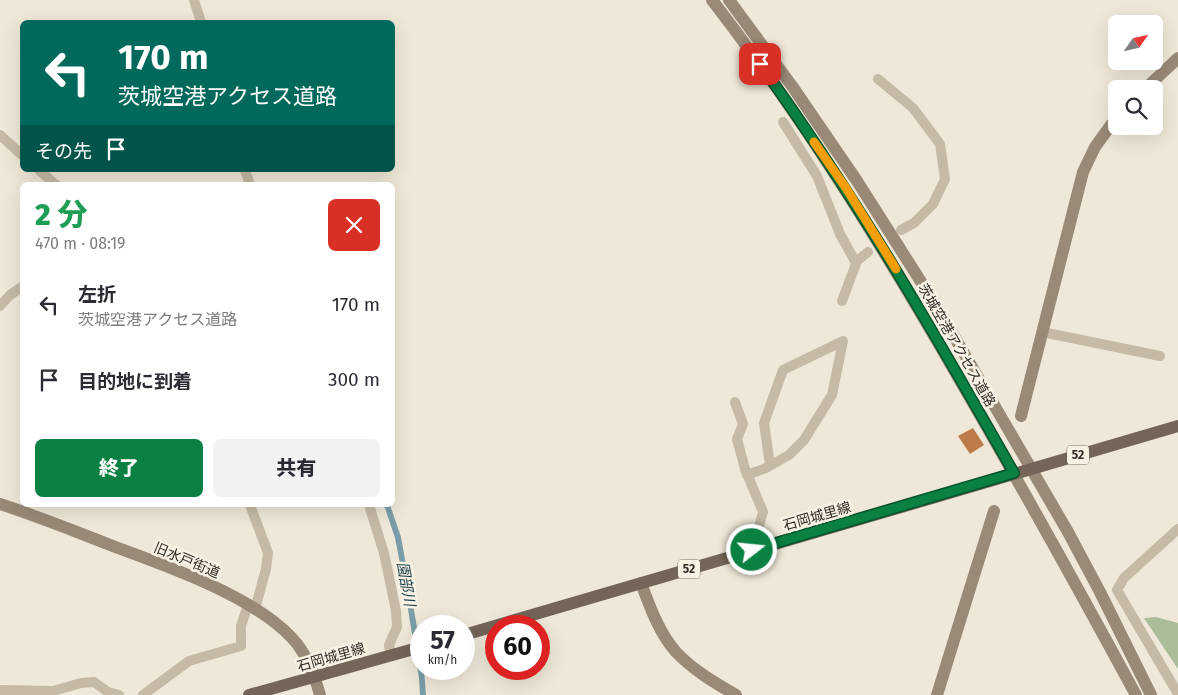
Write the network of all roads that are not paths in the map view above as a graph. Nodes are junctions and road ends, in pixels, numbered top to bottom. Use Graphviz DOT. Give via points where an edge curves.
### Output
graph roads {
  1 [pos="194,0"];
  2 [pos="712,0"];
  3 [pos="729,0"];
  4 [pos="200,20"];
  5 [pos="1178,58"];
  6 [pos="878,79"];
  7 [pos="1155,80"];
  8 [pos="783,122"];
  9 [pos="1108,129"];
  10 [pos="0,135"];
  11 [pos="20,153"];
  12 [pos="41,172"];
  13 [pos="53,182"];
  14 [pos="900,230"];
  15 [pos="868,252"];
  16 [pos="856,263"];
  17 [pos="20,288"];
  18 [pos="842,301"];
  19 [pos="0,306"];
  20 [pos="1042,332"];
  21 [pos="1160,356"];
  22 [pos="735,402"];
  23 [pos="1021,416"];
  24 [pos="1178,426"];
  25 [pos="770,465"];
  26 [pos="1031,468"];
  27 [pos="1014,473"];
  28 [pos="747,475"];
  29 [pos="0,504"];
  30 [pos="251,507"];
  31 [pos="370,507"];
  32 [pos="994,511"];
  33 [pos="1178,529"];
  34 [pos="752,550"];
  35 [pos="641,583"];
  36 [pos="251,607"];
  37 [pos="475,632"];
  38 [pos="410,651"];
  39 [pos="397,654"];
  40 [pos="315,678"];
  41 [pos="0,690"];
  42 [pos="1178,694"];
  43 [pos="118,695"];
  44 [pos="143,695"];
  45 [pos="249,695"];
  46 [pos="320,695"];
  47 [pos="736,695"];
  48 [pos="937,695"];
  49 [pos="1136,695"];
  50 [pos="1151,695"];
  1 -- 4 [label="street"];
  2 -- 27 [label="main road, 茨城空港アクセス道路" via="846,188"];
  3 -- 26 [label="main road, 茨城空港アクセス道路" via="857,181 932,298"];
  5 -- 7 [label="main road"];
  6 -- 14 [label="street" via="914,108 940,144 945,179 934,204 914,223"];
  8 -- 16 [label="street" via="817,176 840,234"];
  9 -- 20 [label="main road" via="1083,172"];
  10 -- 11 [label="street"];
  12 -- 13 [label="street"];
  15 -- 16 [label="street"];
  16 -- 18 [label="street"];
  17 -- 19 [label="street"];
  20 -- 21 [label="street"];
  20 -- 23 [label="main road"];
  22 -- 28 [label="street" via="743,424 737,439"];
  24 -- 26 [label="main road, 石岡城里線 / 52"];
  25 -- 25 [label="street" via="764,423 783,370 843,341 832,395 804,440 789,455"];
  25 -- 28 [label="street"];
  26 -- 27 [label="main road, 石岡城里線 / 52"];
  26 -- 50 [label="main road, 茨城空港アクセス道路" via="1100,592"];
  27 -- 34 [label="main road, 石岡城里線 / 52"];
  27 -- 49 [label="main road, 茨城空港アクセス道路"];
  28 -- 34 [label="street" via="763,512"];
  29 -- 36 [label="main road, 旧水戸街道" via="160,564"];
  30 -- 36 [label="street" via="268,553 266,569"];
  31 -- 39 [label="street" via="384,553 396,611 396,627 389,645"];
  32 -- 48 [label="main road"];
  33 -- 42 [label="street" via="1124,578 1117,590"];
  34 -- 35 [label="main road, 石岡城里線 / 52"];
  35 -- 37 [label="main road, 石岡城里線 / 52"];
  35 -- 47 [label="main road" via="659,627 676,652"];
  36 -- 40 [label="main road, 旧水戸街道" via="291,638 305,656"];
  36 -- 44 [label="street" via="241,626 241,646 189,661"];
  38 -- 39 [label="main road, 石岡城里線"];
  39 -- 40 [label="main road, 石岡城里線"];
  40 -- 45 [label="main road, 石岡城里線"];
  40 -- 46 [label="main road, 旧水戸街道"];
  41 -- 43 [label="street" via="53,691 94,682"];
}
